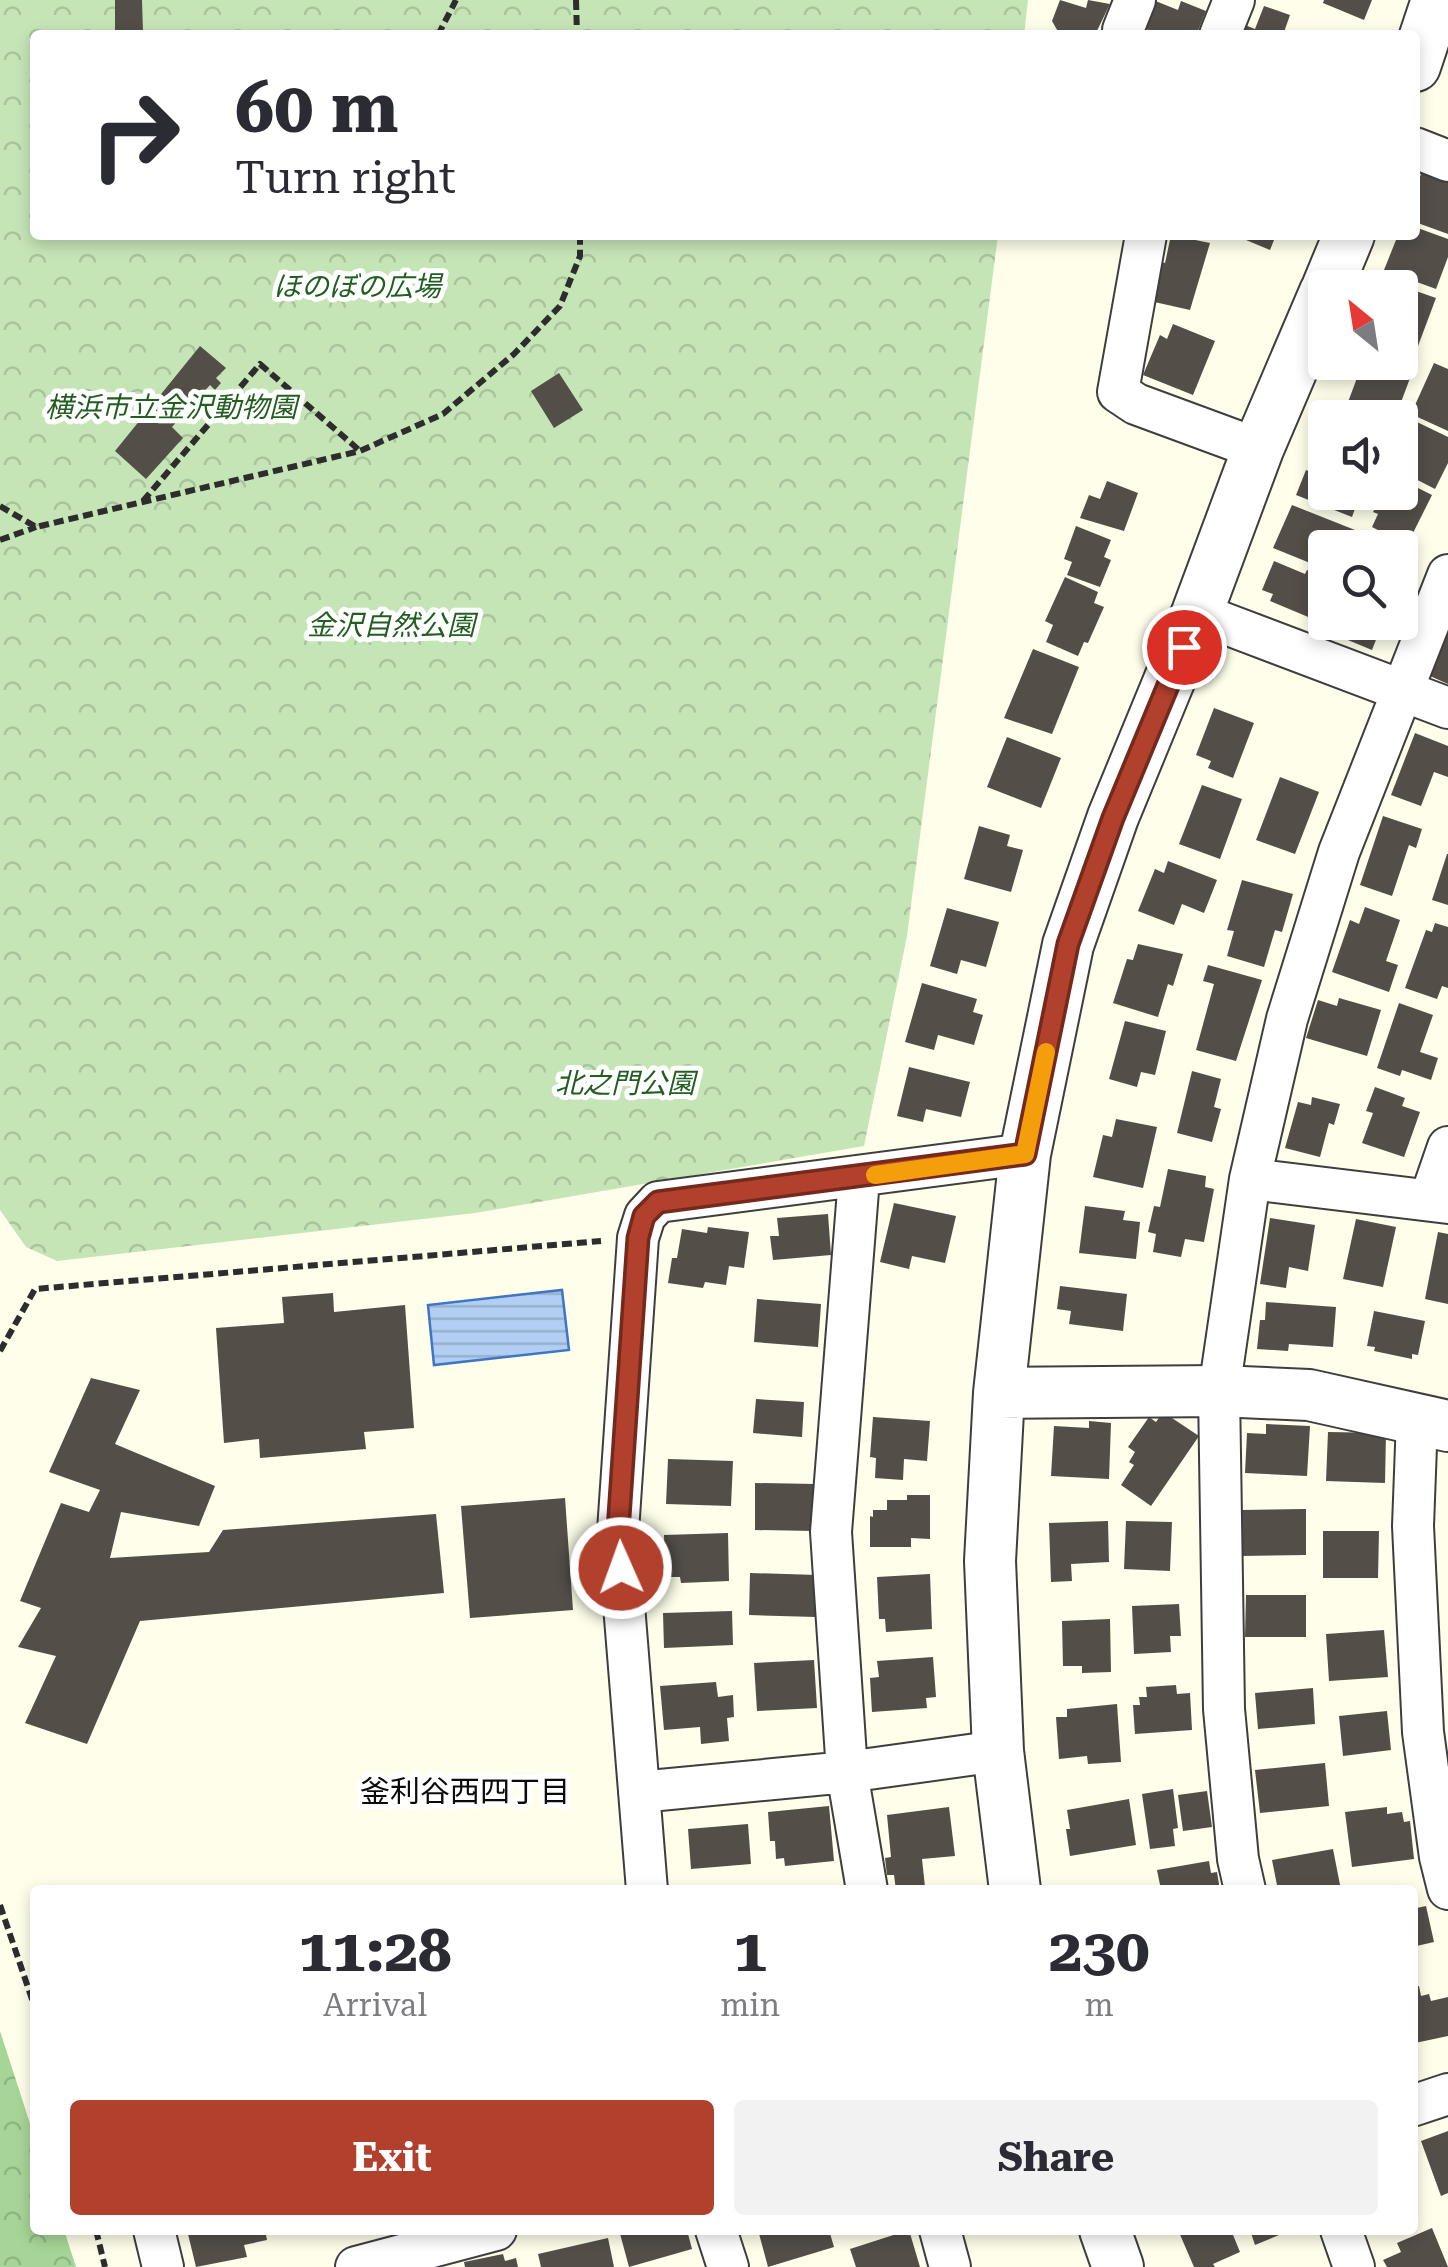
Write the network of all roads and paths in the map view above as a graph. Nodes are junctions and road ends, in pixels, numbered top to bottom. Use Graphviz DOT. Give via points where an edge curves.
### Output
graph roads {
  1 [pos="456,0"];
  2 [pos="576,0"];
  3 [pos="1234,0"];
  4 [pos="1437,0"];
  5 [pos="441,30"];
  6 [pos="576,30"];
  7 [pos="1222,30"];
  8 [pos="1420,51"];
  9 [pos="1420,150"];
  10 [pos="1448,161"];
  11 [pos="580,240"];
  12 [pos="1145,240"];
  13 [pos="1347,240"];
  14 [pos="1334,270"];
  15 [pos="1308,332"];
  16 [pos="1258,450"];
  17 [pos="360,451"];
  18 [pos="143,501"];
  19 [pos="0,506"];
  20 [pos="36,526"];
  21 [pos="0,540"];
  22 [pos="1448,575"];
  23 [pos="1198,612"];
  24 [pos="1402,688"];
  25 [pos="1448,708"];
  26 [pos="1448,1147"];
  27 [pos="1025,1154"];
  28 [pos="860,1178"];
  29 [pos="1250,1179"];
  30 [pos="1439,1201"];
  31 [pos="638,1238"];
  32 [pos="0,1351"];
  33 [pos="1220,1391"];
  34 [pos="999,1393"];
  35 [pos="1432,1422"];
  36 [pos="1434,1638"];
  37 [pos="998,1751"];
  38 [pos="848,1772"];
  39 [pos="639,1792"];
  40 [pos="647,1885"];
  41 [pos="865,1885"];
  42 [pos="1014,1885"];
  43 [pos="1245,1885"];
  44 [pos="1448,1890"];
  45 [pos="0,1905"];
  46 [pos="30,1993"];
  47 [pos="1448,2094"];
  48 [pos="1418,2104"];
  49 [pos="97,2235"];
  50 [pos="155,2235"];
  51 [pos="477,2235"];
  52 [pos="718,2235"];
  53 [pos="941,2235"];
  54 [pos="1108,2235"];
  55 [pos="1344,2235"];
  56 [pos="105,2267"];
  57 [pos="163,2267"];
  58 [pos="356,2267"];
  59 [pos="728,2267"];
  60 [pos="950,2267"];
  61 [pos="1118,2267"];
  62 [pos="1354,2267"];
  1 -- 5 [label="path"];
  2 -- 6 [label="path"];
  3 -- 7 [label="street"];
  4 -- 8 [label="street"];
  9 -- 10 [label="street"];
  11 -- 17 [label="path" via="560,306 514,354 443,414"];
  12 -- 16 [label="street" via="1118,392"];
  13 -- 14 [label="street"];
  15 -- 16 [label="street"];
  16 -- 23 [label="street"];
  17 -- 18 [label="path"];
  17 -- 18 [label="path" via="260,364"];
  18 -- 20 [label="path"];
  19 -- 20 [label="path"];
  20 -- 21 [label="path"];
  22 -- 24 [label="street"];
  23 -- 24 [label="street"];
  23 -- 27 [label="street" via="1068,944"];
  24 -- 25 [label="street"];
  24 -- 29 [label="street" via="1339,852 1287,1019"];
  26 -- 30 [label="street"];
  27 -- 28 [label="street"];
  27 -- 34 [label="street"];
  28 -- 31 [label="street" via="658,1202 644,1216"];
  28 -- 38 [label="street" via="831,1532"];
  29 -- 30 [label="street"];
  29 -- 33 [label="street"];
  31 -- 32 [label="path" via="35,1290"];
  31 -- 39 [label="street" via="618,1531"];
  33 -- 34 [label="street"];
  33 -- 35 [label="street" via="1310,1395"];
  33 -- 43 [label="street" via="1224,1709"];
  34 -- 37 [label="street" via="990,1561"];
  35 -- 36 [label="street" via="1413,1526"];
  36 -- 44 [label="street" via="1423,1732"];
  37 -- 38 [label="street"];
  37 -- 42 [label="street"];
  38 -- 39 [label="street"];
  38 -- 41 [label="street"];
  39 -- 40 [label="street"];
  45 -- 46 [label="path"];
  47 -- 48 [label="street"];
  49 -- 56 [label="path"];
  50 -- 57 [label="street"];
  51 -- 58 [label="street"];
  52 -- 59 [label="street"];
  53 -- 60 [label="street"];
  54 -- 61 [label="street"];
  55 -- 62 [label="street"];
}
